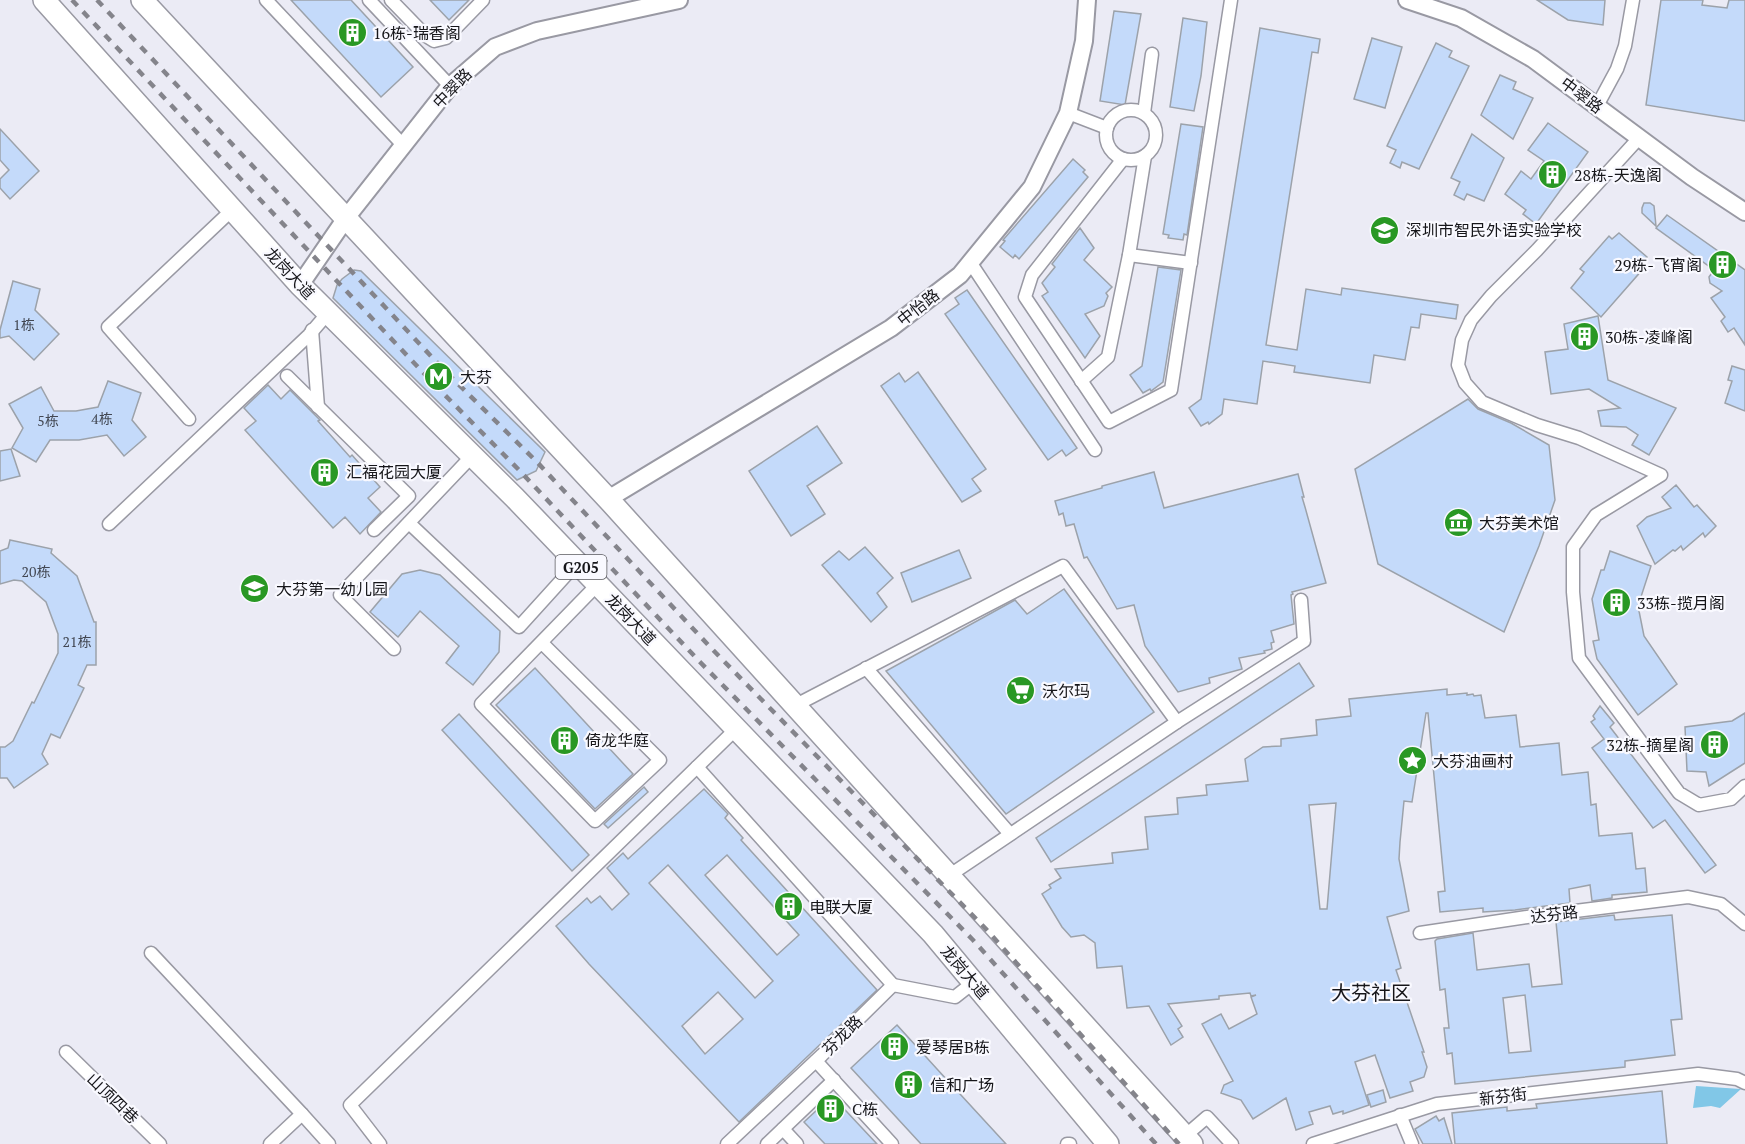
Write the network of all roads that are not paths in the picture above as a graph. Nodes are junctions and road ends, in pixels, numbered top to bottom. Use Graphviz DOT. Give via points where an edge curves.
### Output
graph roads {
  1 [pos="44,0"];
  2 [pos="142,0"];
  3 [pos="266,0"];
  4 [pos="369,0"];
  5 [pos="392,0"];
  6 [pos="483,0"];
  7 [pos="679,0"];
  8 [pos="1087,0"];
  9 [pos="1231,0"];
  10 [pos="1407,0"];
  11 [pos="1633,0"];
  12 [pos="1152,54"];
  13 [pos="450,86"];
  14 [pos="1597,106"];
  15 [pos="1068,113"];
  16 [pos="1144,113"];
  17 [pos="1107,128"];
  18 [pos="1639,138"];
  19 [pos="404,145"];
  20 [pos="1144,156"];
  21 [pos="1123,159"];
  22 [pos="232,210"];
  23 [pos="1745,213"];
  24 [pos="346,218"];
  25 [pos="1129,255"];
  26 [pos="970,262"];
  27 [pos="1191,263"];
  28 [pos="300,285"];
  29 [pos="328,313"];
  30 [pos="312,330"];
  31 [pos="287,376"];
  32 [pos="1081,381"];
  33 [pos="318,407"];
  34 [pos="189,419"];
  35 [pos="1095,450"];
  36 [pos="472,456"];
  37 [pos="609,499"];
  38 [pos="108,524"];
  39 [pos="409,524"];
  40 [pos="375,530"];
  41 [pos="577,563"];
  42 [pos="598,584"];
  43 [pos="1301,600"];
  44 [pos="542,643"];
  45 [pos="394,649"];
  46 [pos="866,668"];
  47 [pos="796,705"];
  48 [pos="1177,722"];
  49 [pos="736,728"];
  50 [pos="697,767"];
  51 [pos="1745,786"];
  52 [pos="1010,834"];
  53 [pos="950,875"];
  54 [pos="1745,924"];
  55 [pos="1420,933"];
  56 [pos="151,953"];
  57 [pos="974,982"];
  58 [pos="893,985"];
  59 [pos="66,1052"];
  60 [pos="816,1061"];
  61 [pos="834,1080"];
  62 [pos="1745,1083"];
  63 [pos="302,1114"];
  64 [pos="1400,1115"];
  65 [pos="783,1129"];
  66 [pos="1188,1140"];
  67 [pos="160,1144"];
  68 [pos="270,1144"];
  69 [pos="329,1144"];
  70 [pos="380,1144"];
  71 [pos="727,1144"];
  72 [pos="767,1144"];
  73 [pos="797,1144"];
  74 [pos="892,1144"];
  75 [pos="1108,1144"];
  76 [pos="1232,1144"];
  77 [pos="1313,1144"];
  78 [pos="1412,1144"];
  1 -- 22 [label="highway, 龙岗大道 / G205"];
  2 -- 24 [label="highway"];
  3 -- 19 [label="street"];
  4 -- 13 [label="street"];
  5 -- 6 [label="street" via="434,41 446,38"];
  7 -- 13 [label="main road, 中翠路" via="537,31 495,47"];
  8 -- 15 [label="main road, 中怡路" via="1084,42"];
  9 -- 27 [label="street"];
  10 -- 14 [label="main road, 中翠路" via="1461,18 1533,59"];
  11 -- 14 [label="street" via="1625,46"];
  12 -- 16 [label="street"];
  13 -- 19 [label="main road, 中翠路"];
  14 -- 18 [label="main road, 中翠路"];
  15 -- 17 [label="street"];
  15 -- 26 [label="main road, 中怡路" via="1032,188"];
  16 -- 17 [label="street" via="1136,110 1117,114"];
  16 -- 20 [label="street" via="1152,120 1156,140"];
  17 -- 21 [label="street" via="1109,148"];
  18 -- 23 [label="main road, 中翠路"];
  18 -- 51 [label="street" via="1471,320 1462,340 1458,365 1465,383 1482,402 1579,438 1660,475 1596,515 1572,547 1579,658 1679,793 1699,805 1731,799"];
  19 -- 24 [label="main road, 中翠路"];
  20 -- 21 [label="street" via="1131,161"];
  20 -- 25 [label="street"];
  21 -- 32 [label="street" via="1032,275 1025,297"];
  22 -- 28 [label="highway, 龙岗大道 / G205"];
  22 -- 34 [label="street" via="108,327"];
  24 -- 28 [label="main road, 中翠路"];
  24 -- 37 [label="highway"];
  25 -- 27 [label="street"];
  25 -- 32 [label="street" via="1108,357"];
  26 -- 35 [label="street"];
  26 -- 37 [label="main road, 中怡路" via="960,275 891,328"];
  27 -- 32 [label="street" via="1171,390 1109,422"];
  28 -- 29 [label="highway, 龙岗大道 / G205"];
  29 -- 30 [label="street"];
  29 -- 36 [label="highway, 龙岗大道 / G205"];
  30 -- 33 [label="street"];
  30 -- 38 [label="street"];
  31 -- 33 [label="street"];
  33 -- 40 [label="street" via="409,495"];
  36 -- 39 [label="street"];
  36 -- 41 [label="highway, 龙岗大道 / G205"];
  37 -- 47 [label="highway"];
  39 -- 41 [label="street" via="519,627"];
  39 -- 45 [label="street" via="340,595"];
  41 -- 42 [label="highway, 龙岗大道 / G205"];
  42 -- 44 [label="street"];
  42 -- 49 [label="highway, 龙岗大道 / G205"];
  43 -- 48 [label="street" via="1304,641"];
  44 -- 44 [label="street" via="481,704 595,821 660,760"];
  46 -- 47 [label="street"];
  46 -- 48 [label="street" via="1063,566"];
  46 -- 52 [label="street"];
  47 -- 53 [label="highway"];
  48 -- 52 [label="street"];
  49 -- 50 [label="street"];
  49 -- 57 [label="highway, 龙岗大道 / G205" via="933,933"];
  50 -- 58 [label="street"];
  50 -- 70 [label="street" via="350,1106"];
  52 -- 53 [label="street"];
  53 -- 66 [label="highway"];
  54 -- 55 [label="street, 达芬路" via="1721,904 1688,897"];
  56 -- 63 [label="street"];
  57 -- 58 [label="street" via="955,997"];
  57 -- 75 [label="highway, 龙岗大道 / G205"];
  58 -- 60 [label="street, 芬龙路"];
  59 -- 67 [label="street, 山顶四巷"];
  60 -- 61 [label="street"];
  60 -- 71 [label="street, 芬龙路"];
  61 -- 65 [label="street"];
  61 -- 74 [label="street"];
  62 -- 64 [label="street, 新芬街" via="1698,1074 1437,1104"];
  63 -- 68 [label="street"];
  63 -- 69 [label="street"];
  64 -- 77 [label="street, 新芬街"];
  64 -- 78 [label="street"];
  65 -- 72 [label="street"];
  65 -- 73 [label="street"];
  66 -- 76 [label="street" via="1207,1116"];
}
